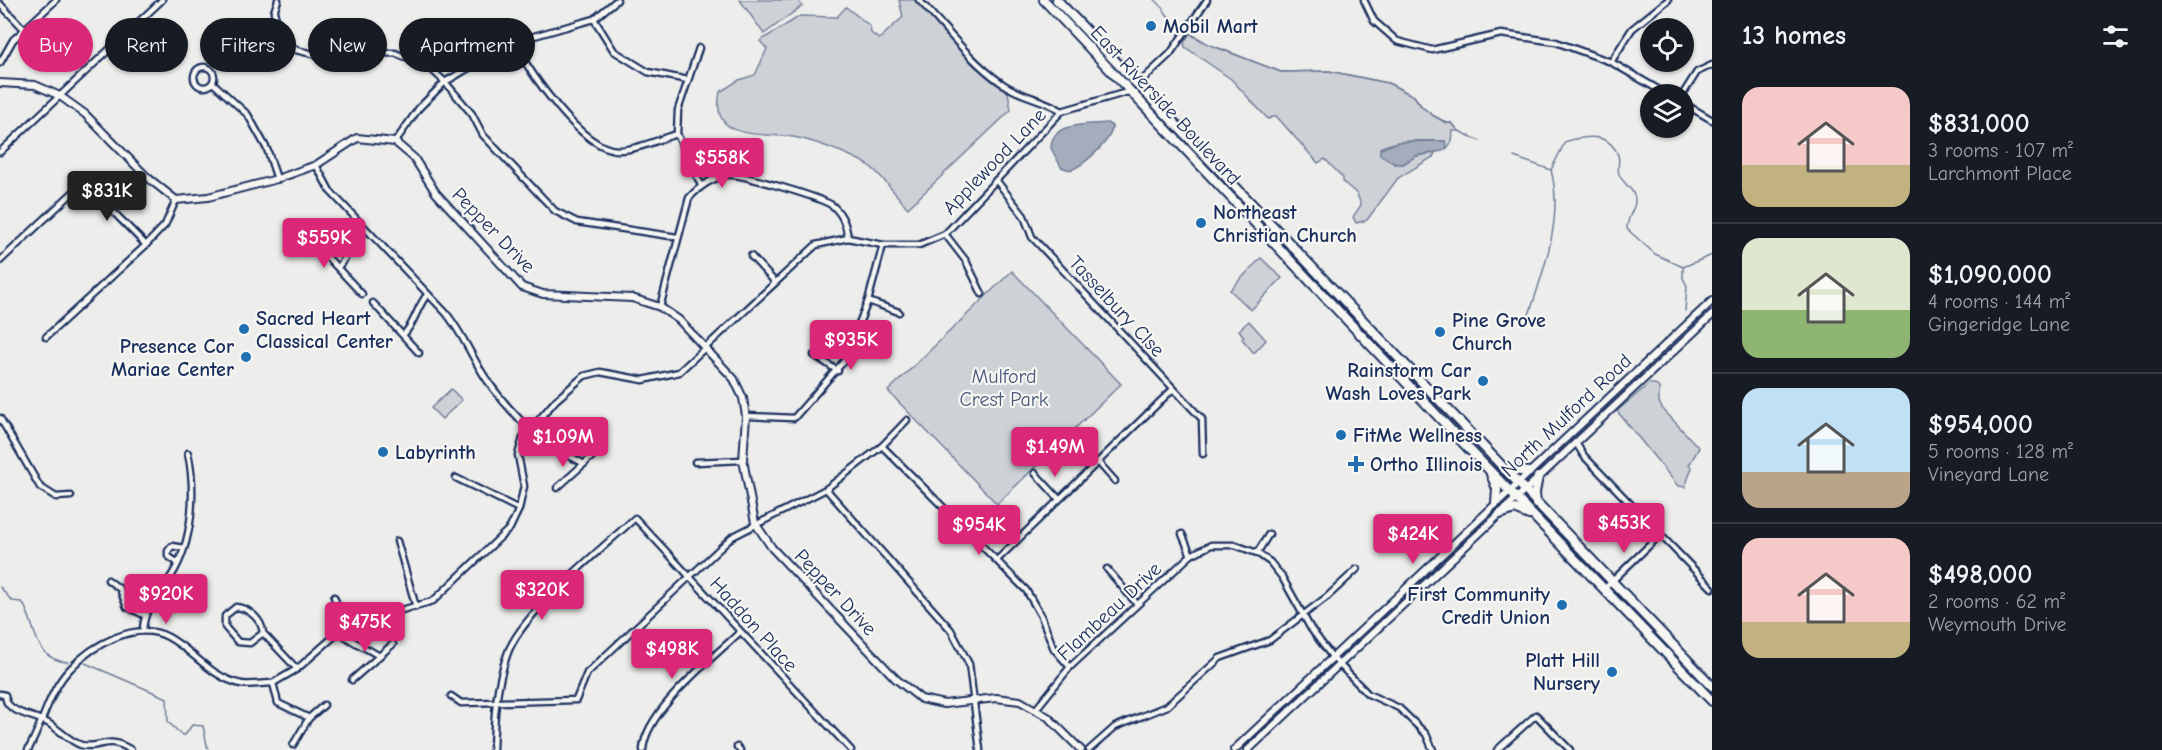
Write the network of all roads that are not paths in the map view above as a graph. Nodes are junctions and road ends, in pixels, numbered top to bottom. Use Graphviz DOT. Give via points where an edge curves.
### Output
graph roads {
  1 [pos="56,0"];
  2 [pos="162,0"];
  3 [pos="278,0"];
  4 [pos="617,0"];
  5 [pos="919,0"];
  6 [pos="1044,0"];
  7 [pos="1057,0"];
  8 [pos="1207,0"];
  9 [pos="1364,0"];
  10 [pos="1668,0"];
  11 [pos="0,4"];
  12 [pos="36,18"];
  13 [pos="594,19"];
  14 [pos="18,23"];
  15 [pos="18,35"];
  16 [pos="535,36"];
  17 [pos="699,48"];
  18 [pos="1611,62"];
  19 [pos="0,63"];
  20 [pos="1712,65"];
  21 [pos="463,72"];
  22 [pos="530,72"];
  23 [pos="688,80"];
  24 [pos="446,82"];
  25 [pos="0,83"];
  26 [pos="213,83"];
  27 [pos="1649,84"];
  28 [pos="1689,84"];
  29 [pos="1137,85"];
  30 [pos="1130,91"];
  31 [pos="60,96"];
  32 [pos="1694,109"];
  33 [pos="1062,111"];
  34 [pos="1712,120"];
  35 [pos="677,134"];
  36 [pos="395,142"];
  37 [pos="0,152"];
  38 [pos="316,165"];
  39 [pos="277,179"];
  40 [pos="996,180"];
  41 [pos="701,185"];
  42 [pos="176,200"];
  43 [pos="364,227"];
  44 [pos="302,230"];
  45 [pos="945,234"];
  46 [pos="677,237"];
  47 [pos="848,238"];
  48 [pos="883,244"];
  49 [pos="146,245"];
  50 [pos="751,256"];
  51 [pos="1300,256"];
  52 [pos="0,261"];
  53 [pos="1293,263"];
  54 [pos="338,267"];
  55 [pos="775,282"];
  56 [pos="362,294"];
  57 [pos="982,294"];
  58 [pos="428,295"];
  59 [pos="868,301"];
  60 [pos="1712,301"];
  61 [pos="373,303"];
  62 [pos="660,307"];
  63 [pos="899,312"];
  64 [pos="1712,315"];
  65 [pos="403,335"];
  66 [pos="46,337"];
  67 [pos="705,349"];
  68 [pos="419,353"];
  69 [pos="814,355"];
  70 [pos="1648,362"];
  71 [pos="1655,369"];
  72 [pos="838,371"];
  73 [pos="1173,389"];
  74 [pos="746,416"];
  75 [pos="0,418"];
  76 [pos="907,420"];
  77 [pos="530,428"];
  78 [pos="1576,443"];
  79 [pos="882,446"];
  80 [pos="188,453"];
  81 [pos="596,453"];
  82 [pos="1203,454"];
  83 [pos="743,460"];
  84 [pos="695,462"];
  85 [pos="1098,462"];
  86 [pos="584,464"];
  87 [pos="1500,467"];
  88 [pos="1489,469"];
  89 [pos="1529,472"];
  90 [pos="1035,473"];
  91 [pos="1539,477"];
  92 [pos="456,478"];
  93 [pos="1115,481"];
  94 [pos="1517,484"];
  95 [pos="557,488"];
  96 [pos="826,489"];
  97 [pos="1509,491"];
  98 [pos="1524,491"];
  99 [pos="71,496"];
  100 [pos="1516,498"];
  101 [pos="1059,499"];
  102 [pos="1496,503"];
  103 [pos="1536,504"];
  104 [pos="519,509"];
  105 [pos="1500,514"];
  106 [pos="1537,520"];
  107 [pos="755,523"];
  108 [pos="1182,534"];
  109 [pos="1269,534"];
  110 [pos="1660,535"];
  111 [pos="397,541"];
  112 [pos="183,548"];
  113 [pos="1257,553"];
  114 [pos="1191,555"];
  115 [pos="998,559"];
  116 [pos="178,563"];
  117 [pos="1107,569"];
  118 [pos="1357,569"];
  119 [pos="690,576"];
  120 [pos="108,580"];
  121 [pos="1611,582"];
  122 [pos="1712,588"];
  123 [pos="1604,589"];
  124 [pos="334,597"];
  125 [pos="1137,604"];
  126 [pos="416,607"];
  127 [pos="144,615"];
  128 [pos="1302,615"];
  129 [pos="346,626"];
  130 [pos="143,630"];
  131 [pos="340,632"];
  132 [pos="740,632"];
  133 [pos="263,633"];
  134 [pos="393,644"];
  135 [pos="379,656"];
  136 [pos="1333,658"];
  137 [pos="1339,665"];
  138 [pos="1070,667"];
  139 [pos="297,669"];
  140 [pos="352,680"];
  141 [pos="273,683"];
  142 [pos="1712,686"];
  143 [pos="0,694"];
  144 [pos="451,696"];
  145 [pos="974,699"];
  146 [pos="1712,701"];
  147 [pos="495,704"];
  148 [pos="324,705"];
  149 [pos="1036,709"];
  150 [pos="309,718"];
  151 [pos="44,720"];
  152 [pos="293,745"];
  153 [pos="28,750"];
  154 [pos="131,750"];
  155 [pos="493,750"];
  156 [pos="644,750"];
  157 [pos="850,750"];
  158 [pos="980,750"];
  159 [pos="1081,750"];
  160 [pos="1089,750"];
  161 [pos="1234,750"];
  162 [pos="1248,750"];
  163 [pos="1433,750"];
  164 [pos="1497,750"];
  165 [pos="1570,750"];
  1 -- 12 [label="street"];
  2 -- 31 [label="street"];
  3 -- 24 [label="street" via="274,12 281,34 296,50 318,56 395,53 430,68"];
  4 -- 13 [label="street"];
  5 -- 33 [label="street" via="1000,83"];
  6 -- 30 [label="main road, East Riverside Boulevard"];
  7 -- 29 [label="main road, East Riverside Boulevard"];
  8 -- 29 [label="street, Applewood Lane" via="1173,50"];
  9 -- 18 [label="street" via="1374,21 1397,41 1432,50 1501,33 1556,42"];
  10 -- 18 [label="street" via="1632,29"];
  11 -- 14 [label="street"];
  13 -- 16 [label="street"];
  13 -- 23 [label="street" via="614,51 648,72"];
  15 -- 19 [label="street"];
  17 -- 23 [label="street"];
  18 -- 27 [label="street"];
  20 -- 28 [label="street" via="1697,72"];
  21 -- 24 [label="street"];
  22 -- 35 [label="street" via="587,139 618,150"];
  23 -- 35 [label="street" via="678,110"];
  24 -- 36 [label="street" via="419,108"];
  24 -- 46 [label="street" via="472,114 483,135 555,211 577,222"];
  25 -- 31 [label="street" via="36,85"];
  26 -- 26 [label="street" via="210,69 196,72 196,82 201,87"];
  26 -- 39 [label="street" via="248,116 267,149"];
  29 -- 30 [label="street, Applewood Lane"];
  29 -- 51 [label="main road, East Riverside Boulevard"];
  30 -- 33 [label="street, Applewood Lane"];
  30 -- 53 [label="main road, East Riverside Boulevard"];
  31 -- 37 [label="street"];
  31 -- 42 [label="street" via="85,114 147,177"];
  32 -- 34 [label="street"];
  33 -- 40 [label="street, Applewood Lane"];
  35 -- 41 [label="street"];
  36 -- 38 [label="street" via="357,138"];
  36 -- 62 [label="street, Pepper Drive" via="414,158 436,193 522,286 543,294 632,298"];
  38 -- 39 [label="street"];
  38 -- 43 [label="street" via="330,191"];
  39 -- 42 [label="street" via="208,197"];
  40 -- 45 [label="street, Applewood Lane"];
  40 -- 73 [label="street, Tasselbury Clse" via="1024,216 1032,237"];
  41 -- 46 [label="street" via="688,198"];
  41 -- 47 [label="street" via="729,174 818,197 833,206 844,220"];
  42 -- 49 [label="street" via="165,225"];
  43 -- 54 [label="street"];
  43 -- 58 [label="street"];
  44 -- 54 [label="street"];
  45 -- 48 [label="street, Applewood Lane" via="919,245"];
  45 -- 57 [label="street" via="966,261"];
  46 -- 62 [label="street"];
  47 -- 48 [label="street, Applewood Lane"];
  47 -- 55 [label="street, Applewood Lane" via="816,245"];
  48 -- 59 [label="street"];
  49 -- 52 [label="street" via="84,182"];
  49 -- 66 [label="street"];
  50 -- 55 [label="street"];
  51 -- 53 [label="main road"];
  51 -- 87 [label="main road, East Riverside Boulevard"];
  53 -- 88 [label="main road, East Riverside Boulevard"];
  54 -- 56 [label="street"];
  55 -- 67 [label="street, Applewood Lane"];
  58 -- 65 [label="street"];
  58 -- 77 [label="street" via="462,333 488,381"];
  59 -- 63 [label="street"];
  59 -- 72 [label="street"];
  60 -- 70 [label="street, North Mulford Road"];
  61 -- 65 [label="street"];
  62 -- 67 [label="street, Pepper Drive" via="679,320"];
  64 -- 71 [label="street, North Mulford Road"];
  65 -- 68 [label="street"];
  67 -- 74 [label="street, Pepper Drive" via="734,379"];
  67 -- 77 [label="street, Applewood Lane" via="679,372 657,378 643,380 600,372 584,376"];
  69 -- 72 [label="street"];
  70 -- 71 [label="street"];
  70 -- 89 [label="street, North Mulford Road"];
  71 -- 78 [label="street, North Mulford Road"];
  72 -- 74 [label="street" via="794,418"];
  73 -- 82 [label="street, Tasselbury Clse" via="1202,419"];
  73 -- 85 [label="street"];
  74 -- 83 [label="street, Pepper Drive"];
  75 -- 99 [label="street" via="40,487 56,497"];
  76 -- 79 [label="street"];
  77 -- 86 [label="street" via="550,448 570,454"];
  77 -- 104 [label="street, Applewood Lane" via="518,455 524,486"];
  78 -- 91 [label="street, North Mulford Road"];
  78 -- 110 [label="street"];
  79 -- 96 [label="street"];
  79 -- 115 [label="street"];
  80 -- 112 [label="street" via="192,489"];
  81 -- 86 [label="street"];
  83 -- 84 [label="street"];
  83 -- 107 [label="street, Pepper Drive"];
  85 -- 93 [label="street"];
  85 -- 101 [label="street"];
  86 -- 95 [label="street"];
  87 -- 89 [label="main road"];
  87 -- 94 [label="main road, East Riverside Boulevard"];
  88 -- 97 [label="main road, East Riverside Boulevard"];
  88 -- 102 [label="main road" via="1497,489"];
  89 -- 94 [label="street, North Mulford Road"];
  90 -- 101 [label="street"];
  91 -- 98 [label="street, North Mulford Road"];
  91 -- 103 [label="main road"];
  92 -- 104 [label="street"];
  94 -- 97 [label="street, North Mulford Road"];
  94 -- 98 [label="main road, East Riverside Boulevard"];
  96 -- 107 [label="street"];
  96 -- 145 [label="street" via="951,630 969,664"];
  97 -- 100 [label="main road, East Riverside Boulevard"];
  97 -- 102 [label="street, North Mulford Road"];
  98 -- 100 [label="street, North Mulford Road"];
  98 -- 103 [label="main road, East Riverside Boulevard"];
  100 -- 105 [label="street, North Mulford Road"];
  100 -- 106 [label="main road, East Riverside Boulevard"];
  101 -- 115 [label="street"];
  102 -- 136 [label="street, North Mulford Road"];
  103 -- 121 [label="main road, East Riverside Boulevard"];
  104 -- 126 [label="street, Applewood Lane" via="510,528 433,601"];
  105 -- 106 [label="main road" via="1522,510"];
  105 -- 137 [label="street, North Mulford Road"];
  106 -- 123 [label="main road, East Riverside Boulevard"];
  107 -- 119 [label="street" via="732,537"];
  107 -- 145 [label="street, Pepper Drive" via="772,548 896,679 921,699 944,704"];
  108 -- 114 [label="street"];
  109 -- 113 [label="street"];
  110 -- 121 [label="street"];
  110 -- 122 [label="street"];
  111 -- 126 [label="street"];
  112 -- 116 [label="street"];
  112 -- 116 [label="street" via="172,546 168,551 168,556"];
  113 -- 114 [label="street" via="1235,546 1211,545"];
  113 -- 128 [label="street" via="1277,570"];
  114 -- 125 [label="street, Flambeau Drive"];
  115 -- 138 [label="street" via="1026,590 1053,649"];
  116 -- 127 [label="street"];
  117 -- 125 [label="street"];
  118 -- 128 [label="street"];
  119 -- 132 [label="street, Haddon Place"];
  119 -- 147 [label="street" via="587,673 576,700"];
  119 -- 147 [label="street, Haddon Place" via="635,518 535,611 507,652"];
  120 -- 127 [label="street" via="120,589 127,606"];
  121 -- 123 [label="street"];
  121 -- 142 [label="main road, East Riverside Boulevard"];
  123 -- 146 [label="main road, East Riverside Boulevard"];
  124 -- 129 [label="street"];
  125 -- 138 [label="street, Flambeau Drive"];
  126 -- 129 [label="street, Applewood Lane"];
  127 -- 130 [label="street"];
  128 -- 136 [label="street"];
  128 -- 160 [label="street" via="1264,644 1220,658 1167,705 1115,727"];
  129 -- 131 [label="street, Applewood Lane"];
  130 -- 141 [label="street, Applewood Lane" via="167,637 211,672 242,684"];
  130 -- 151 [label="street" via="116,636 69,669 53,694"];
  131 -- 135 [label="street"];
  131 -- 139 [label="street, Applewood Lane"];
  132 -- 156 [label="street" via="674,694 644,738"];
  132 -- 157 [label="street, Haddon Place"];
  133 -- 133 [label="street" via="259,622 243,608 237,607 225,616 225,627 238,642 250,643"];
  133 -- 139 [label="street"];
  134 -- 135 [label="street"];
  135 -- 140 [label="street"];
  136 -- 137 [label="street"];
  136 -- 161 [label="street, North Mulford Road"];
  137 -- 162 [label="street, North Mulford Road"];
  137 -- 163 [label="street" via="1368,694 1399,708 1426,734"];
  138 -- 149 [label="street, Flambeau Drive"];
  139 -- 141 [label="street, Applewood Lane"];
  141 -- 150 [label="street" via="278,703"];
  143 -- 151 [label="street" via="6,694 7,704 14,710"];
  144 -- 147 [label="street" via="461,703"];
  145 -- 149 [label="street, Pepper Drive" via="1009,699"];
  145 -- 158 [label="street"];
  147 -- 155 [label="street"];
  148 -- 150 [label="street"];
  149 -- 159 [label="street, Pepper Drive"];
  150 -- 152 [label="street"];
  151 -- 153 [label="street"];
  151 -- 154 [label="street" via="82,746 107,741"];
  164 -- 165 [label="street" via="1536,715"];
}
